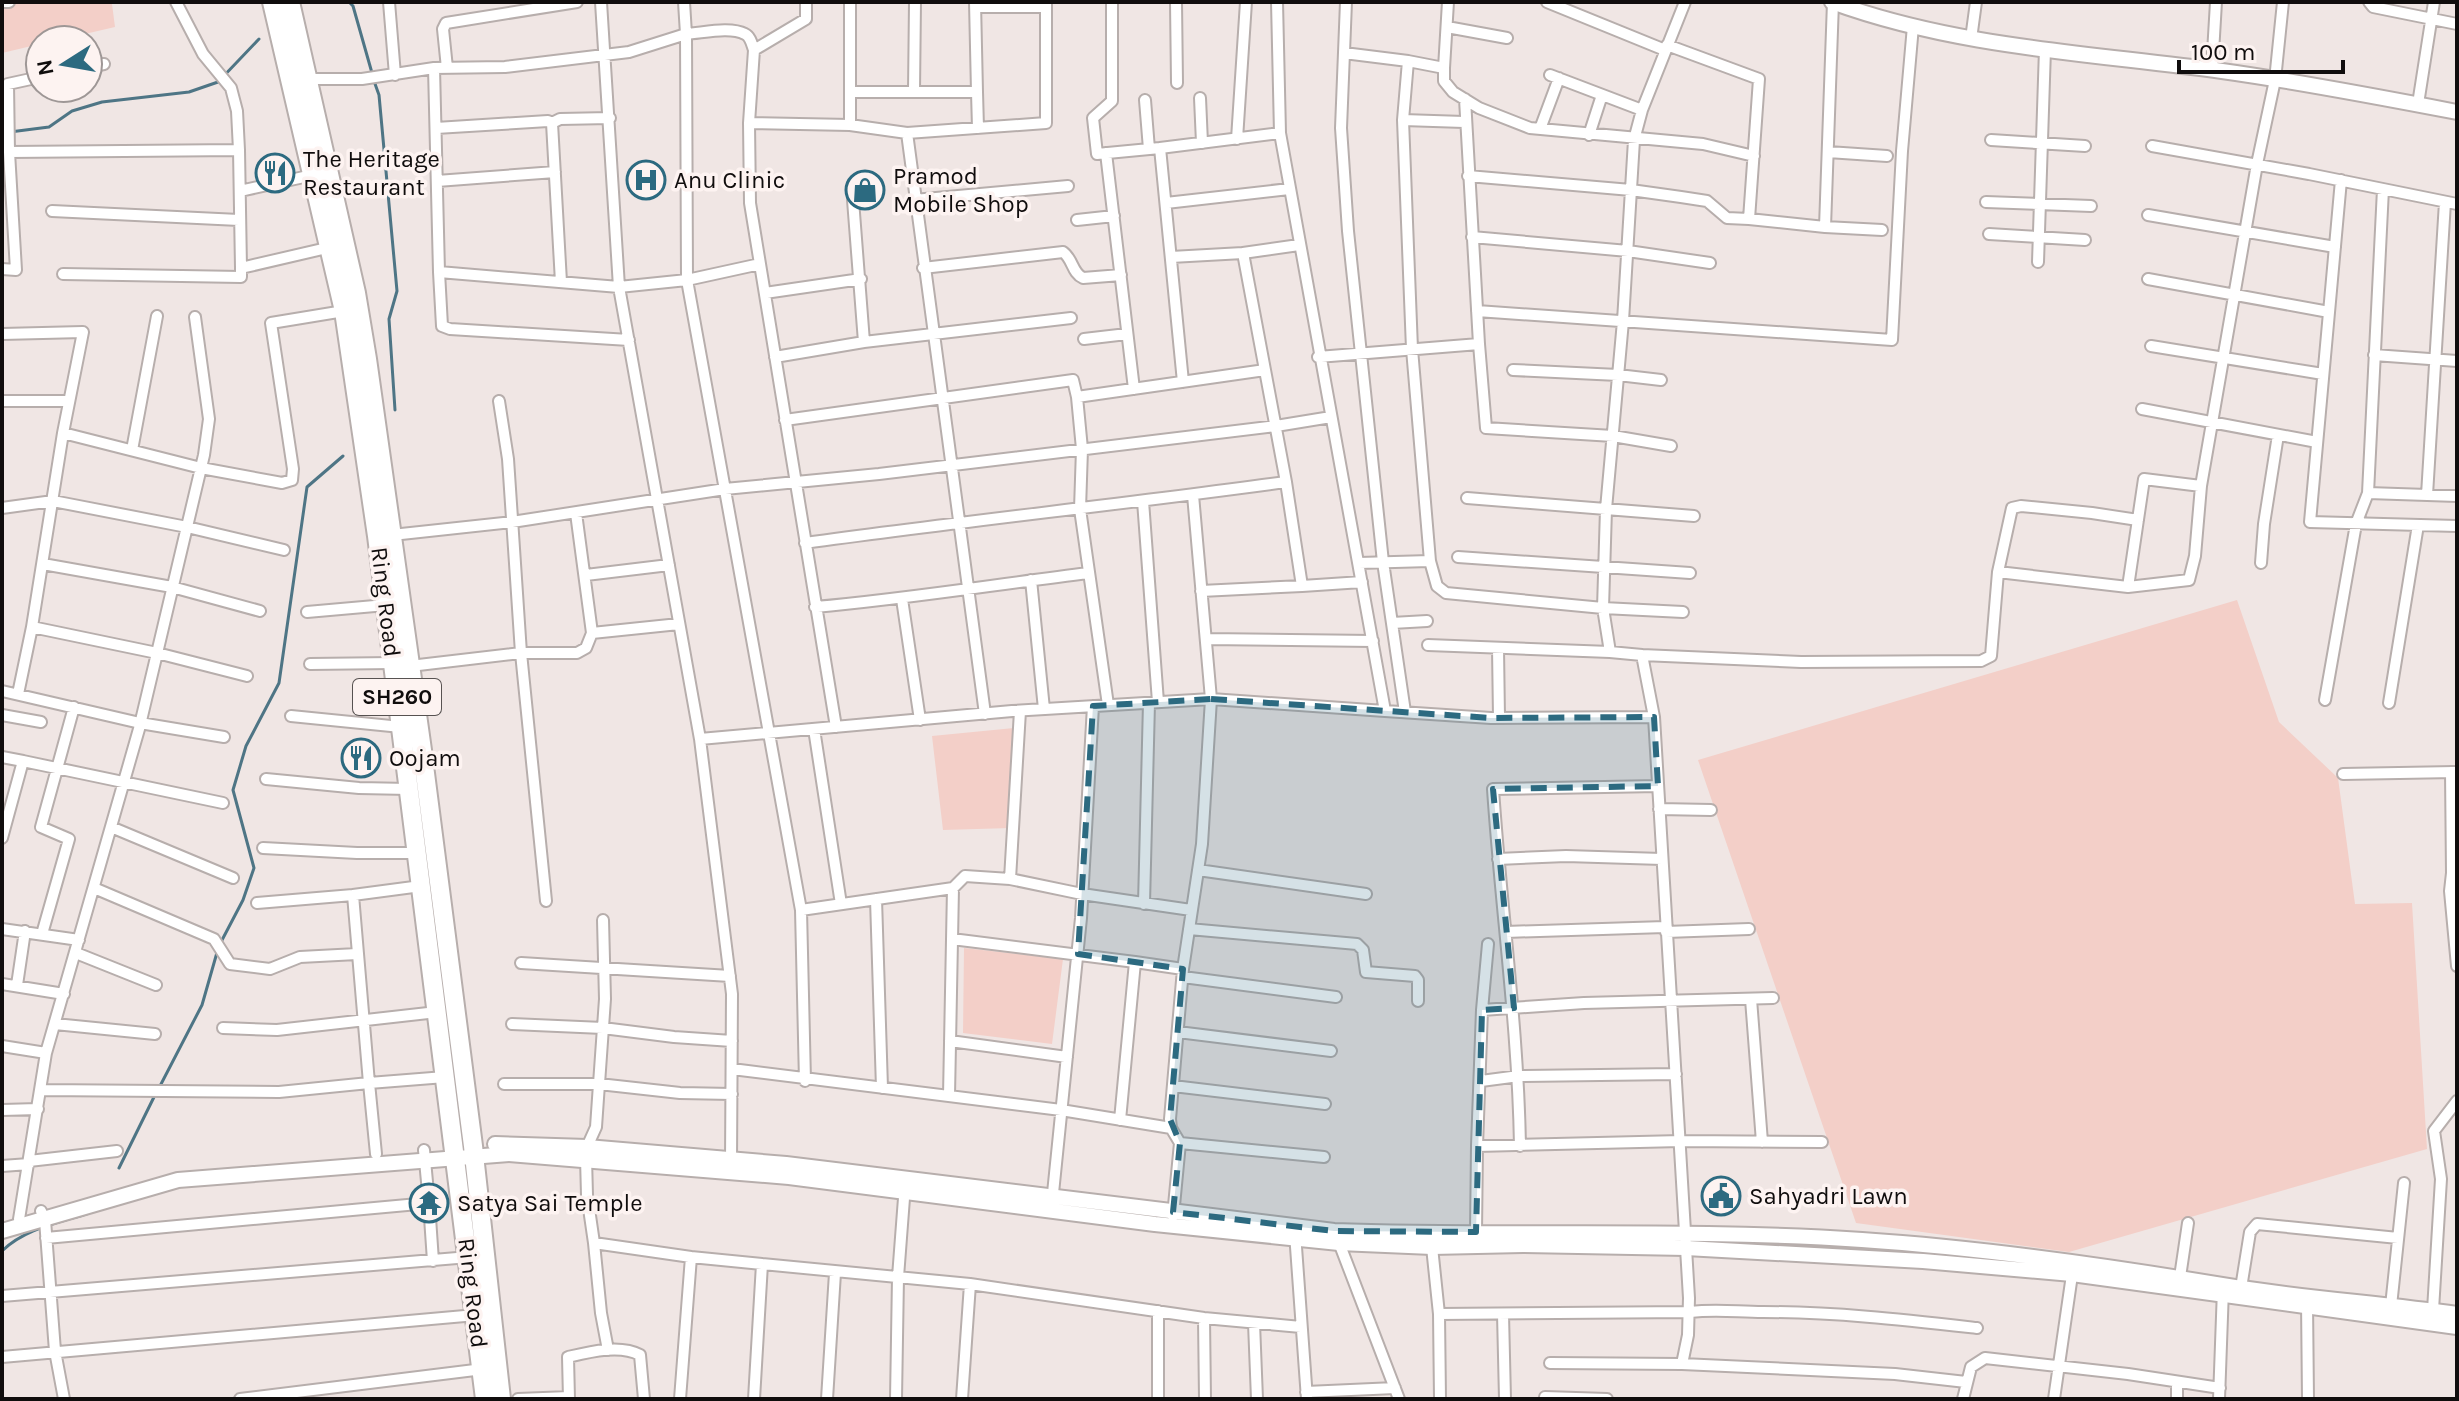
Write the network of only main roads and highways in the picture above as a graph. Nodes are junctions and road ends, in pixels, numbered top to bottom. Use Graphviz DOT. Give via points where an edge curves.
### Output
graph roads {
  1 [pos="272,2"];
  2 [pos="290,2"];
  3 [pos="388,558"];
  4 [pos="402,665"];
  5 [pos="464,1152"];
  6 [pos="485,1399"];
  7 [pos="501,1399"];
  1 -- 3 [label="highway, Ring Road / SH260" via="331,247"];
  2 -- 3 [label="highway, Ring Road / SH260" via="356,293 392,535"];
  3 -- 4 [label="highway, Ring Road / SH260"];
  3 -- 4 [label="highway, Ring Road / SH260" via="386,605"];
  4 -- 5 [label="highway, Ring Road / SH260"];
  4 -- 5 [label="highway, Ring Road / SH260" via="401,727 445,1077"];
  5 -- 6 [label="highway, Ring Road / SH260"];
  5 -- 7 [label="highway, Ring Road / SH260"];
}
